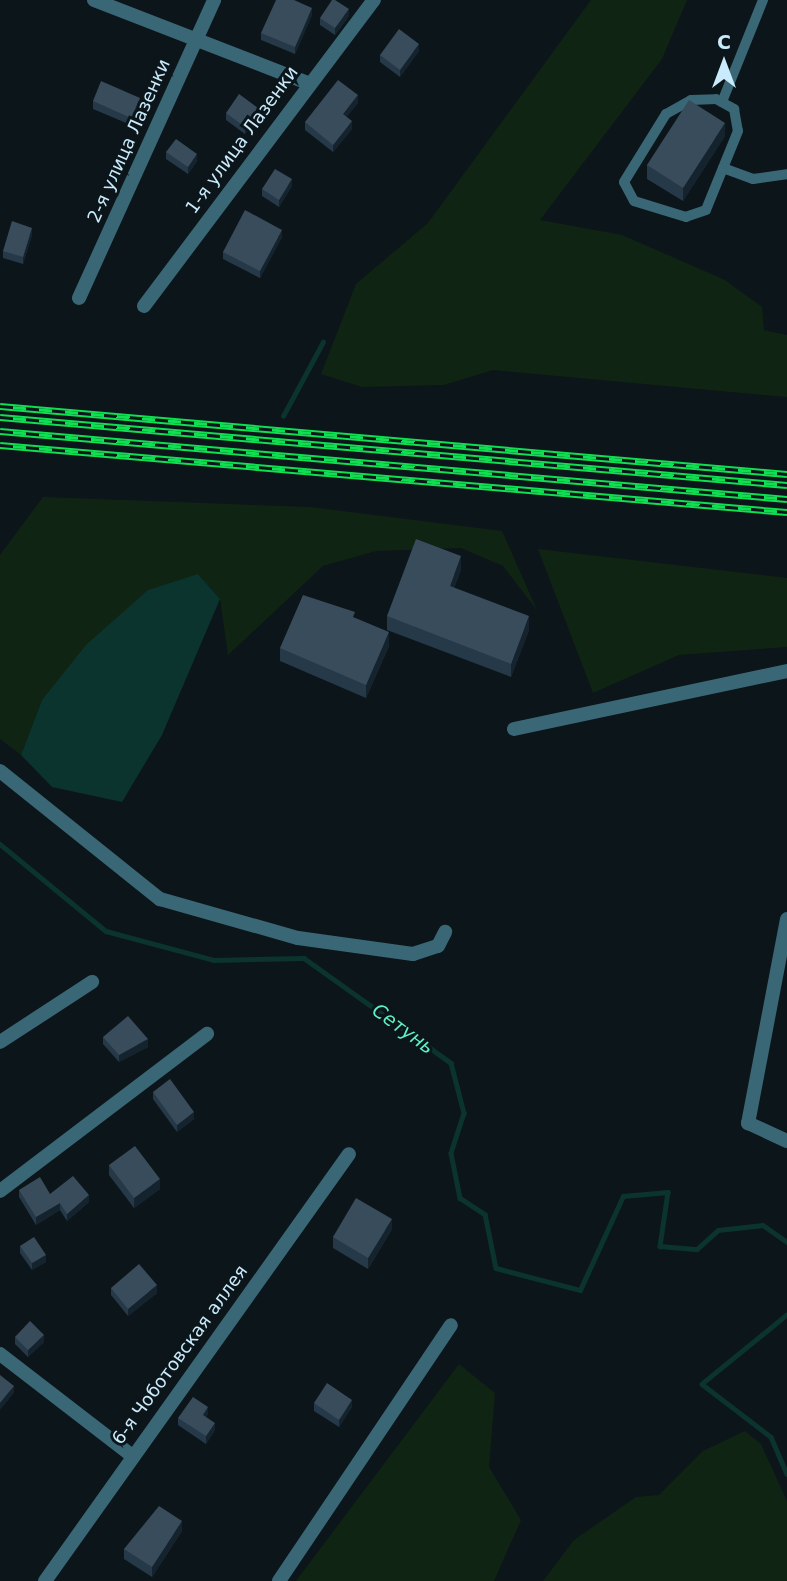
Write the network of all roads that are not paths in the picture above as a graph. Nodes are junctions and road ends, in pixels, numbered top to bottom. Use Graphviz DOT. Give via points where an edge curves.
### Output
graph roads {
  1 [pos="94,0"];
  2 [pos="214,0"];
  3 [pos="374,0"];
  4 [pos="763,0"];
  5 [pos="194,42"];
  6 [pos="307,83"];
  7 [pos="722,102"];
  8 [pos="723,168"];
  9 [pos="787,174"];
  10 [pos="79,298"];
  11 [pos="144,306"];
  12 [pos="787,671"];
  13 [pos="514,729"];
  14 [pos="0,771"];
  15 [pos="787,919"];
  16 [pos="445,932"];
  17 [pos="92,982"];
  18 [pos="207,1034"];
  19 [pos="0,1042"];
  20 [pos="787,1142"];
  21 [pos="349,1154"];
  22 [pos="0,1191"];
  23 [pos="451,1325"];
  24 [pos="0,1354"];
  25 [pos="131,1455"];
  26 [pos="45,1581"];
  27 [pos="279,1581"];
  1 -- 5 [label="street"];
  2 -- 5 [label="street, 2-я улица Лазенки"];
  3 -- 6 [label="street, 1-я улица Лазенки"];
  4 -- 7 [label="lane"];
  5 -- 6 [label="street"];
  5 -- 10 [label="street, 2-я улица Лазенки"];
  6 -- 11 [label="street, 1-я улица Лазенки"];
  7 -- 8 [label="lane" via="738,120"];
  7 -- 8 [label="lane" via="691,100 666,114 624,183 625,193 645,205 697,215 706,210"];
  8 -- 9 [label="lane" via="753,179"];
  12 -- 13 [label="street"];
  14 -- 16 [label="street" via="160,899 298,938 413,954 438,946"];
  15 -- 20 [label="street" via="748,1123"];
  17 -- 19 [label="street"];
  18 -- 22 [label="street"];
  21 -- 25 [label="street, 6-я Чоботовская аллея"];
  23 -- 27 [label="street"];
  24 -- 25 [label="street"];
  25 -- 26 [label="street, 6-я Чоботовская аллея"];
}
